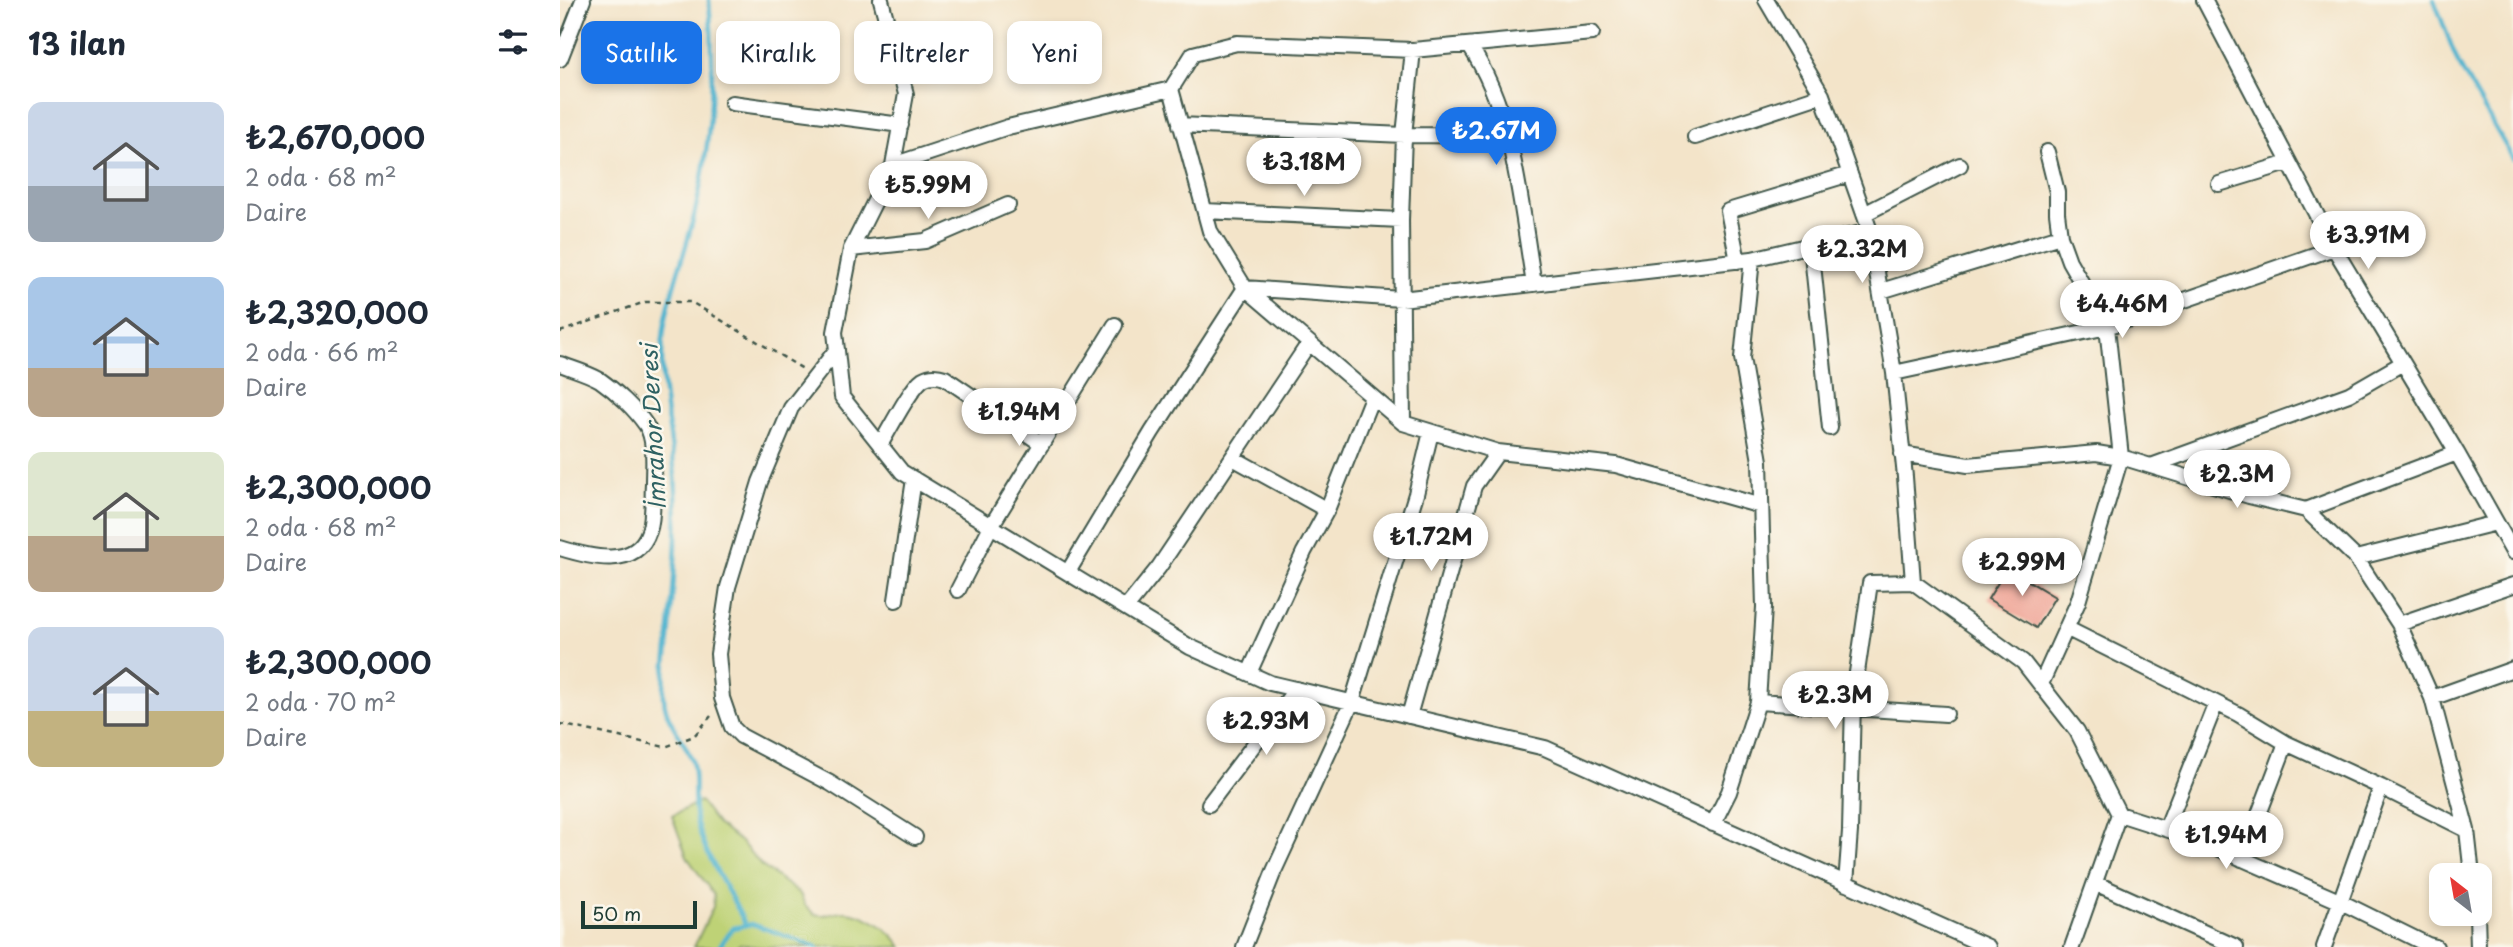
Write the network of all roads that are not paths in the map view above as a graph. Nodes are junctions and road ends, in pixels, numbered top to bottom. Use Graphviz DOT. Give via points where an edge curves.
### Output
graph roads {
  1 [pos="583,0"];
  2 [pos="881,0"];
  3 [pos="1766,0"];
  4 [pos="2204,0"];
  5 [pos="1592,33"];
  6 [pos="1469,45"];
  7 [pos="1413,50"];
  8 [pos="560,59"];
  9 [pos="1171,89"];
  10 [pos="1822,95"];
  11 [pos="732,103"];
  12 [pos="901,125"];
  13 [pos="1180,125"];
  14 [pos="1404,135"];
  15 [pos="1509,136"];
  16 [pos="1695,138"];
  17 [pos="2047,152"];
  18 [pos="2288,163"];
  19 [pos="893,164"];
  20 [pos="1960,165"];
  21 [pos="1850,174"];
  22 [pos="2220,184"];
  23 [pos="1008,205"];
  24 [pos="1205,211"];
  25 [pos="1864,214"];
  26 [pos="1401,220"];
  27 [pos="1870,231"];
  28 [pos="2060,236"];
  29 [pos="1811,245"];
  30 [pos="2334,248"];
  31 [pos="851,249"];
  32 [pos="1745,260"];
  33 [pos="1534,284"];
  34 [pos="1245,288"];
  35 [pos="1881,291"];
  36 [pos="1401,299"];
  37 [pos="1115,325"];
  38 [pos="2107,327"];
  39 [pos="1309,343"];
  40 [pos="837,349"];
  41 [pos="560,364"];
  42 [pos="2401,364"];
  43 [pos="1894,373"];
  44 [pos="1372,397"];
  45 [pos="1402,423"];
  46 [pos="1830,428"];
  47 [pos="1431,432"];
  48 [pos="880,444"];
  49 [pos="1042,444"];
  50 [pos="1498,452"];
  51 [pos="2457,453"];
  52 [pos="1902,454"];
  53 [pos="2120,457"];
  54 [pos="1233,458"];
  55 [pos="2151,466"];
  56 [pos="914,479"];
  57 [pos="1761,506"];
  58 [pos="1326,510"];
  59 [pos="2306,510"];
  60 [pos="2496,523"];
  61 [pos="991,526"];
  62 [pos="560,548"];
  63 [pos="2513,552"];
  64 [pos="2356,558"];
  65 [pos="1068,572"];
  66 [pos="1913,582"];
  67 [pos="2513,585"];
  68 [pos="958,590"];
  69 [pos="897,600"];
  70 [pos="1126,608"];
  71 [pos="2399,624"];
  72 [pos="2066,628"];
  73 [pos="2513,669"];
  74 [pos="1249,673"];
  75 [pos="2040,684"];
  76 [pos="1296,689"];
  77 [pos="2432,698"];
  78 [pos="1353,702"];
  79 [pos="1758,702"];
  80 [pos="2216,703"];
  81 [pos="1853,709"];
  82 [pos="1946,714"];
  83 [pos="1409,716"];
  84 [pos="2286,743"];
  85 [pos="2381,787"];
  86 [pos="1209,804"];
  87 [pos="2119,814"];
  88 [pos="1713,824"];
  89 [pos="2166,829"];
  90 [pos="2467,830"];
  91 [pos="915,837"];
  92 [pos="2242,859"];
  93 [pos="2471,863"];
  94 [pos="2095,883"];
  95 [pos="1846,884"];
  96 [pos="2339,901"];
  97 [pos="2477,926"];
  98 [pos="2430,946"];
  99 [pos="1244,947"];
  100 [pos="1988,947"];
  101 [pos="2072,947"];
  102 [pos="2236,947"];
  103 [pos="2324,947"];
  104 [pos="2478,947"];
  1 -- 8 [label="street"];
  2 -- 12 [label="street" via="906,94"];
  3 -- 10 [label="street"];
  4 -- 18 [label="street"];
  5 -- 6 [label="street"];
  6 -- 7 [label="street"];
  6 -- 15 [label="street" via="1483,66"];
  7 -- 9 [label="street" via="1237,43 1193,54"];
  7 -- 14 [label="street"];
  9 -- 13 [label="street"];
  9 -- 19 [label="street" via="1009,127"];
  10 -- 16 [label="street"];
  10 -- 21 [label="street"];
  11 -- 12 [label="street"];
  12 -- 19 [label="street"];
  13 -- 14 [label="street"];
  13 -- 24 [label="street"];
  14 -- 15 [label="street"];
  14 -- 26 [label="street"];
  15 -- 33 [label="street"];
  17 -- 28 [label="street" via="2057,192"];
  18 -- 22 [label="street"];
  18 -- 30 [label="street"];
  19 -- 31 [label="street"];
  20 -- 25 [label="street"];
  21 -- 25 [label="street"];
  21 -- 32 [label="street" via="1728,211"];
  23 -- 31 [label="street" via="925,241"];
  24 -- 26 [label="street"];
  24 -- 34 [label="street" via="1210,232"];
  25 -- 27 [label="street"];
  26 -- 36 [label="street"];
  27 -- 29 [label="street"];
  27 -- 35 [label="street"];
  28 -- 35 [label="street"];
  28 -- 38 [label="street"];
  29 -- 32 [label="street"];
  29 -- 46 [label="street"];
  30 -- 38 [label="street"];
  30 -- 42 [label="street"];
  31 -- 40 [label="street" via="835,332"];
  32 -- 33 [label="street"];
  32 -- 57 [label="street" via="1742,358 1760,461"];
  33 -- 36 [label="street"];
  34 -- 36 [label="street"];
  34 -- 39 [label="street"];
  34 -- 65 [label="street"];
  35 -- 43 [label="street"];
  36 -- 45 [label="street"];
  37 -- 49 [label="street"];
  38 -- 43 [label="street"];
  38 -- 53 [label="street"];
  39 -- 44 [label="street"];
  39 -- 54 [label="street"];
  40 -- 48 [label="street" via="842,397"];
  40 -- 91 [label="street" via="791,408 760,482 729,587 718,654 722,698 732,727 741,736 830,783"];
  41 -- 62 [label="street" via="599,380 633,409 648,428 654,459 650,529 637,549 610,559"];
  42 -- 51 [label="street"];
  42 -- 55 [label="street" via="2349,394"];
  43 -- 52 [label="street"];
  44 -- 45 [label="street"];
  44 -- 58 [label="street"];
  45 -- 47 [label="street"];
  47 -- 50 [label="street"];
  47 -- 78 [label="street"];
  48 -- 49 [label="street" via="917,386 934,376 945,378"];
  48 -- 56 [label="street" via="902,472"];
  49 -- 61 [label="street"];
  50 -- 57 [label="street" via="1616,466"];
  50 -- 83 [label="street" via="1474,486"];
  51 -- 59 [label="street"];
  51 -- 60 [label="street"];
  52 -- 53 [label="street" via="1968,465 2095,453"];
  52 -- 66 [label="street"];
  53 -- 55 [label="street"];
  53 -- 72 [label="street" via="2078,602"];
  54 -- 58 [label="street"];
  54 -- 70 [label="street"];
  55 -- 59 [label="street"];
  56 -- 61 [label="street"];
  56 -- 69 [label="street"];
  57 -- 79 [label="street" via="1764,607"];
  58 -- 74 [label="street"];
  59 -- 64 [label="street"];
  60 -- 63 [label="street"];
  60 -- 64 [label="street"];
  61 -- 65 [label="street"];
  61 -- 68 [label="street"];
  64 -- 71 [label="street"];
  65 -- 70 [label="street"];
  66 -- 75 [label="street" via="2023,662"];
  66 -- 81 [label="street" via="1870,583"];
  67 -- 71 [label="street"];
  70 -- 74 [label="street" via="1190,647"];
  71 -- 77 [label="street"];
  72 -- 75 [label="street"];
  72 -- 80 [label="street"];
  73 -- 77 [label="street"];
  74 -- 76 [label="street"];
  75 -- 87 [label="street" via="2077,731"];
  76 -- 78 [label="street"];
  76 -- 86 [label="street"];
  77 -- 90 [label="street"];
  78 -- 83 [label="street"];
  78 -- 99 [label="street"];
  79 -- 81 [label="street"];
  79 -- 88 [label="street"];
  80 -- 84 [label="street"];
  80 -- 89 [label="street"];
  81 -- 82 [label="street"];
  81 -- 95 [label="street"];
  83 -- 88 [label="street" via="1545,748"];
  84 -- 85 [label="street"];
  84 -- 92 [label="street"];
  85 -- 90 [label="street"];
  85 -- 96 [label="street"];
  87 -- 89 [label="street"];
  87 -- 94 [label="street"];
  88 -- 95 [label="street"];
  89 -- 92 [label="street"];
  90 -- 93 [label="street"];
  92 -- 96 [label="street"];
  94 -- 101 [label="street"];
  94 -- 102 [label="street"];
  95 -- 100 [label="street"];
  96 -- 98 [label="street"];
  96 -- 103 [label="street"];
  97 -- 104 [label="street"];
}
